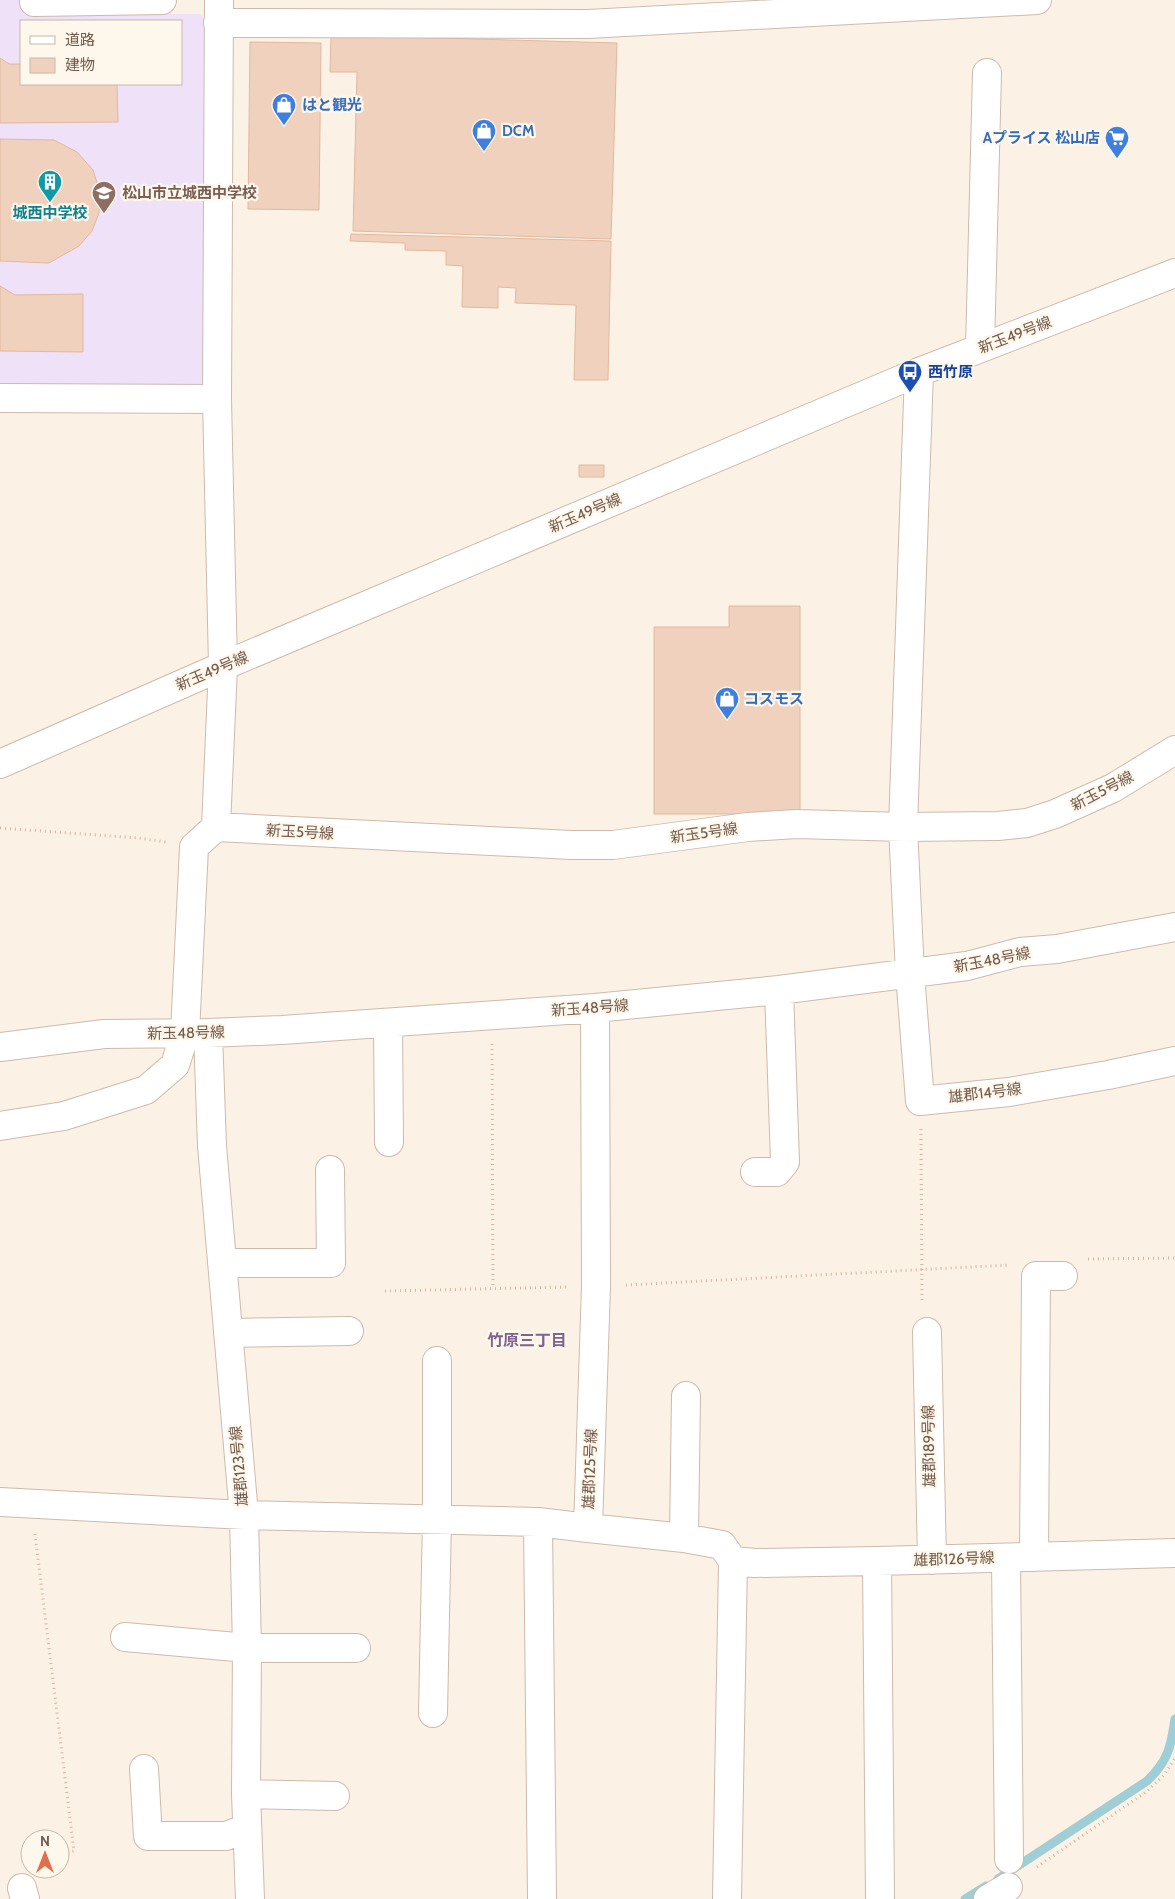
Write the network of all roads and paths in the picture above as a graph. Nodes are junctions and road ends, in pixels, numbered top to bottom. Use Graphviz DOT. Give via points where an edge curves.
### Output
graph roads {
  1 [pos="162,0"];
  2 [pos="1037,0"];
  3 [pos="34,2"];
  4 [pos="751,7"];
  5 [pos="219,12"];
  6 [pos="987,73"];
  7 [pos="1175,273"];
  8 [pos="980,348"];
  9 [pos="919,372"];
  10 [pos="0,398"];
  11 [pos="217,399"];
  12 [pos="223,666"];
  13 [pos="1175,750"];
  14 [pos="0,764"];
  15 [pos="902,827"];
  16 [pos="0,828"];
  17 [pos="216,828"];
  18 [pos="194,847"];
  19 [pos="1175,928"];
  20 [pos="910,974"];
  21 [pos="779,990"];
  22 [pos="595,1008"];
  23 [pos="491,1015"];
  24 [pos="388,1022"];
  25 [pos="196,1033"];
  26 [pos="0,1047"];
  27 [pos="1175,1061"];
  28 [pos="920,1101"];
  29 [pos="0,1126"];
  30 [pos="389,1142"];
  31 [pos="330,1170"];
  32 [pos="756,1172"];
  33 [pos="1175,1258"];
  34 [pos="1087,1259"];
  35 [pos="222,1263"];
  36 [pos="1009,1265"];
  37 [pos="922,1270"];
  38 [pos="1063,1276"];
  39 [pos="596,1286"];
  40 [pos="493,1289"];
  41 [pos="385,1291"];
  42 [pos="349,1331"];
  43 [pos="927,1332"];
  44 [pos="228,1333"];
  45 [pos="437,1361"];
  46 [pos="686,1396"];
  47 [pos="0,1502"];
  48 [pos="31,1503"];
  49 [pos="244,1515"];
  50 [pos="437,1519"];
  51 [pos="538,1522"];
  52 [pos="588,1528"];
  53 [pos="684,1538"];
  54 [pos="1175,1554"];
  55 [pos="1034,1557"];
  56 [pos="1006,1558"];
  57 [pos="932,1560"];
  58 [pos="733,1561"];
  59 [pos="877,1561"];
  60 [pos="125,1637"];
  61 [pos="246,1648"];
  62 [pos="356,1648"];
  63 [pos="433,1713"];
  64 [pos="1175,1758"];
  65 [pos="144,1769"];
  66 [pos="246,1794"];
  67 [pos="335,1796"];
  68 [pos="247,1828"];
  69 [pos="70,1852"];
  70 [pos="1009,1859"];
  71 [pos="1001,1895"];
  72 [pos="250,1899"];
  73 [pos="542,1899"];
  74 [pos="727,1899"];
  75 [pos="880,1899"];
  1 -- 3 [label="street"];
  2 -- 4 [label="street"];
  4 -- 5 [label="street" via="588,24"];
  5 -- 11 [label="street"];
  6 -- 8 [label="street"];
  7 -- 8 [label="street, 新玉49号線"];
  8 -- 9 [label="street, 新玉49号線"];
  9 -- 12 [label="street, 新玉49号線"];
  9 -- 15 [label="street"];
  10 -- 11 [label="street"];
  11 -- 12 [label="street"];
  12 -- 14 [label="street, 新玉49号線"];
  12 -- 17 [label="street"];
  13 -- 15 [label="street, 新玉5号線" via="1113,788 1027,823"];
  15 -- 17 [label="street, 新玉5号線" via="797,824 748,827 613,845"];
  15 -- 20 [label="street"];
  16 -- 18 [label="path" via="138,838"];
  17 -- 18 [label="street"];
  18 -- 25 [label="street"];
  19 -- 20 [label="street, 新玉48号線" via="1057,949 1020,952 967,966"];
  20 -- 21 [label="street, 新玉48号線"];
  20 -- 28 [label="street"];
  21 -- 22 [label="street, 新玉48号線"];
  21 -- 32 [label="street" via="785,1162 777,1172"];
  22 -- 23 [label="street, 新玉48号線"];
  22 -- 39 [label="street, 雄郡125号線"];
  23 -- 24 [label="street, 新玉48号線"];
  23 -- 40 [label="path"];
  24 -- 25 [label="street, 新玉48号線"];
  24 -- 30 [label="street"];
  25 -- 26 [label="street, 新玉48号線" via="104,1034"];
  25 -- 29 [label="street" via="175,1064 146,1090 64,1116"];
  25 -- 35 [label="street, 雄郡123号線" via="212,1146"];
  27 -- 28 [label="street, 雄郡14号線" via="1009,1092"];
  28 -- 37 [label="path"];
  31 -- 35 [label="street" via="331,1263"];
  33 -- 34 [label="path"];
  35 -- 44 [label="street, 雄郡123号線"];
  36 -- 37 [label="path"];
  37 -- 39 [label="path"];
  37 -- 43 [label="path" via="922,1318"];
  38 -- 55 [label="street" via="1036,1276"];
  39 -- 40 [label="path"];
  39 -- 52 [label="street, 雄郡125号線"];
  40 -- 41 [label="path"];
  42 -- 44 [label="street"];
  43 -- 57 [label="street, 雄郡189号線"];
  44 -- 49 [label="street, 雄郡123号線"];
  45 -- 50 [label="street"];
  46 -- 53 [label="street"];
  47 -- 48 [label="street"];
  48 -- 49 [label="street"];
  48 -- 69 [label="path" via="74,1851"];
  49 -- 50 [label="street"];
  49 -- 61 [label="street, 雄郡123号線"];
  50 -- 51 [label="street"];
  50 -- 63 [label="street"];
  51 -- 52 [label="street"];
  51 -- 73 [label="street"];
  52 -- 53 [label="street, 雄郡125号線"];
  53 -- 58 [label="street, 雄郡125号線" via="722,1545"];
  54 -- 55 [label="street, 雄郡126号線"];
  55 -- 56 [label="street, 雄郡126号線"];
  56 -- 57 [label="street, 雄郡126号線"];
  56 -- 70 [label="street"];
  57 -- 59 [label="street, 雄郡126号線"];
  58 -- 59 [label="street, 雄郡126号線"];
  58 -- 74 [label="street"];
  59 -- 75 [label="street"];
  60 -- 61 [label="street"];
  61 -- 62 [label="street"];
  61 -- 66 [label="street, 雄郡123号線"];
  64 -- 71 [label="path" via="1164,1775 1146,1792"];
  65 -- 68 [label="street" via="148,1836 226,1836"];
  66 -- 67 [label="street"];
  66 -- 68 [label="street, 雄郡123号線"];
  68 -- 72 [label="street, 雄郡123号線"];
}
